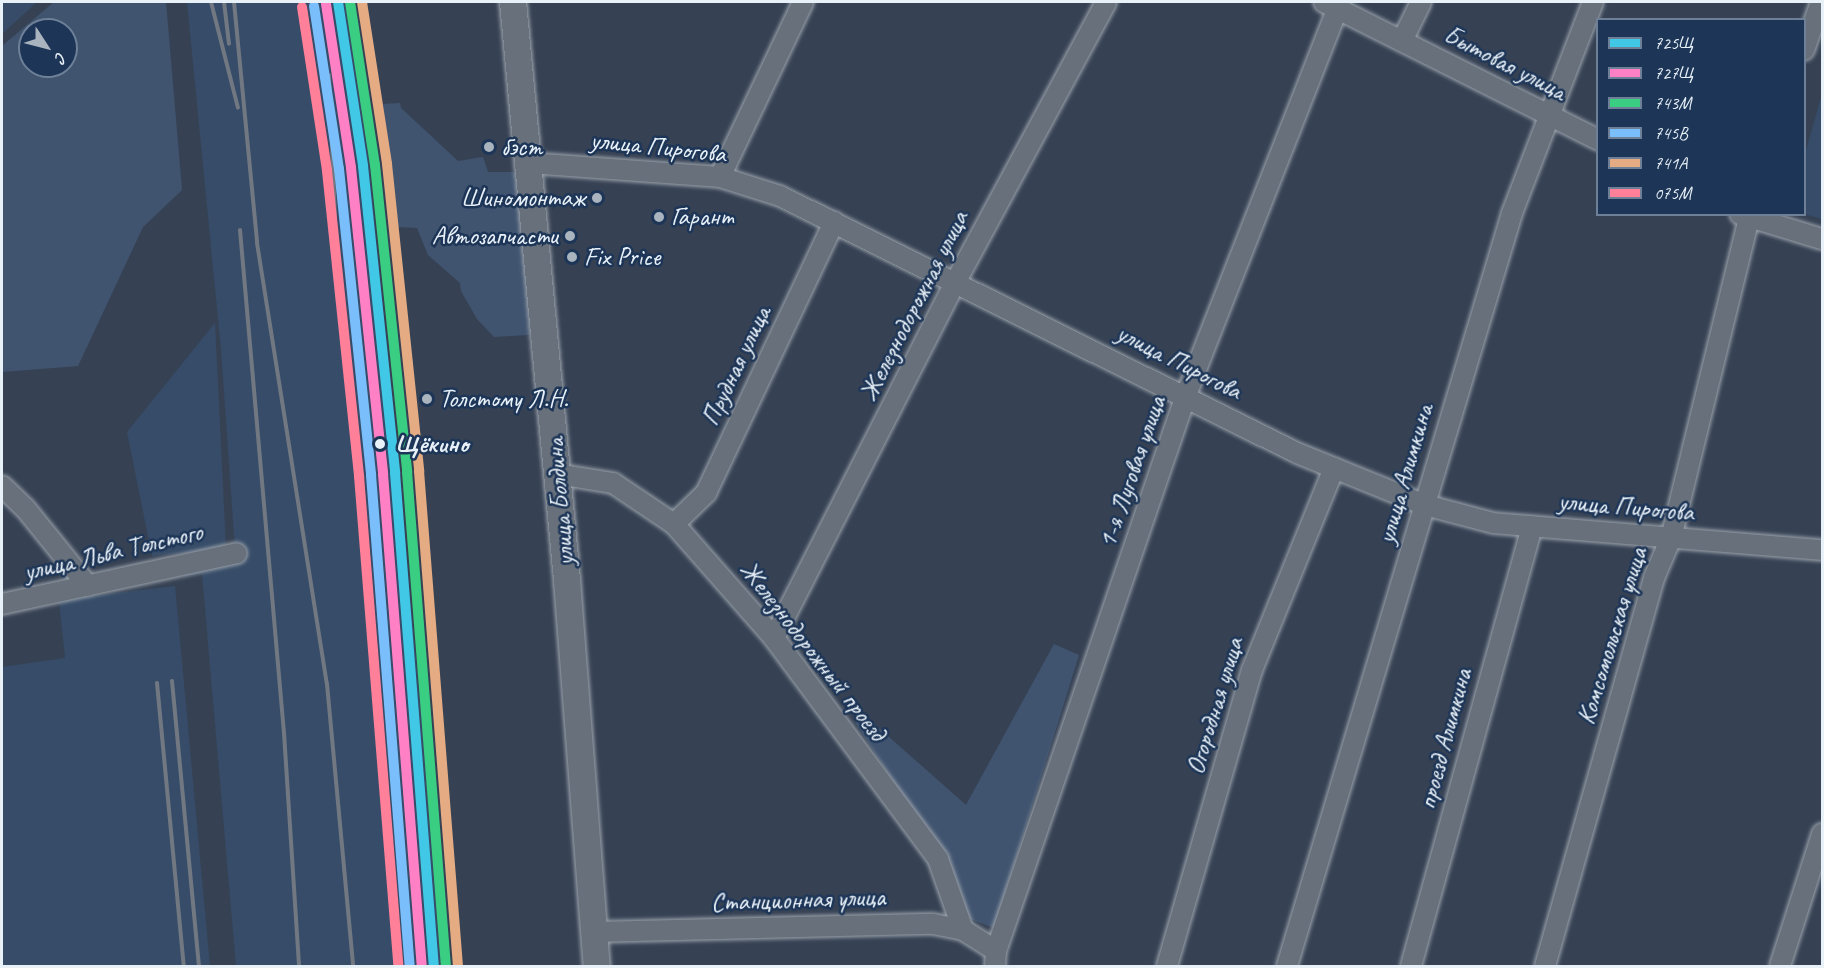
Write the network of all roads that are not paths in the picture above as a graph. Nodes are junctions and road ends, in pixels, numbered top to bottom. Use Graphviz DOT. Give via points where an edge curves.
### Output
graph roads {
  1 [pos="513,2"];
  2 [pos="803,2"];
  3 [pos="1106,2"];
  4 [pos="1421,2"];
  5 [pos="1593,2"];
  6 [pos="1821,2"];
  7 [pos="1333,4"];
  8 [pos="1402,41"];
  9 [pos="1806,44"];
  10 [pos="1548,114"];
  11 [pos="1596,139"];
  12 [pos="529,163"];
  13 [pos="720,177"];
  14 [pos="1746,216"];
  15 [pos="834,222"];
  16 [pos="1822,239"];
  17 [pos="955,283"];
  18 [pos="1186,395"];
  19 [pos="1334,468"];
  20 [pos="557,474"];
  21 [pos="2,486"];
  22 [pos="1425,505"];
  23 [pos="674,524"];
  24 [pos="1532,526"];
  25 [pos="1671,538"];
  26 [pos="1822,550"];
  27 [pos="237,553"];
  28 [pos="88,586"];
  29 [pos="2,604"];
  30 [pos="774,638"];
  31 [pos="1822,834"];
  32 [pos="963,930"];
  33 [pos="594,932"];
  34 [pos="996,959"];
  35 [pos="597,966"];
  36 [pos="1167,966"];
  37 [pos="1287,966"];
  38 [pos="1411,966"];
  39 [pos="1545,966"];
  40 [pos="1780,966"];
  1 -- 12 [label="main road, улица Болдина"];
  2 -- 13 [label="street"];
  3 -- 17 [label="street, Железнодорожная улица"];
  4 -- 8 [label="street"];
  5 -- 10 [label="street, улица Алимкина"];
  6 -- 9 [label="street"];
  7 -- 8 [label="street, Бытовая улица"];
  7 -- 18 [label="street, 1-я Луговая улица"];
  8 -- 10 [label="street, Бытовая улица"];
  10 -- 11 [label="street, Бытовая улица"];
  10 -- 22 [label="street, улица Алимкина" via="1509,224"];
  12 -- 13 [label="street, улица Пирогова"];
  12 -- 20 [label="main road, улица Болдина"];
  13 -- 15 [label="street, улица Пирогова" via="780,196"];
  14 -- 16 [label="street"];
  14 -- 25 [label="street, Комсомольская улица"];
  15 -- 17 [label="street, улица Пирогова"];
  15 -- 23 [label="street, Прудная улица" via="706,494"];
  17 -- 18 [label="street, улица Пирогова"];
  17 -- 30 [label="street, Железнодорожная улица"];
  18 -- 19 [label="street, улица Пирогова"];
  18 -- 34 [label="street, 1-я Луговая улица"];
  19 -- 22 [label="street, улица Пирогова"];
  19 -- 36 [label="street, Огородная улица" via="1252,670"];
  20 -- 23 [label="street, Железнодорожный проезд" via="613,483"];
  20 -- 33 [label="main road, улица Болдина"];
  21 -- 28 [label="street" via="25,508"];
  22 -- 24 [label="street, улица Пирогова" via="1493,523"];
  22 -- 37 [label="street, улица Алимкина"];
  23 -- 30 [label="street, Железнодорожный проезд"];
  24 -- 25 [label="street, улица Пирогова"];
  24 -- 38 [label="street, проезд Алимкина"];
  25 -- 26 [label="street, улица Пирогова"];
  25 -- 39 [label="street, Комсомольская улица" via="1654,578"];
  27 -- 28 [label="street, улица Льва Толстого"];
  28 -- 29 [label="street, улица Льва Толстого"];
  30 -- 32 [label="street, Железнодорожный проезд" via="938,860"];
  31 -- 40 [label="street"];
  32 -- 33 [label="street, Станционная улица" via="933,924"];
  32 -- 34 [label="street, Станционная улица"];
  33 -- 35 [label="main road, улица Болдина"];
}
